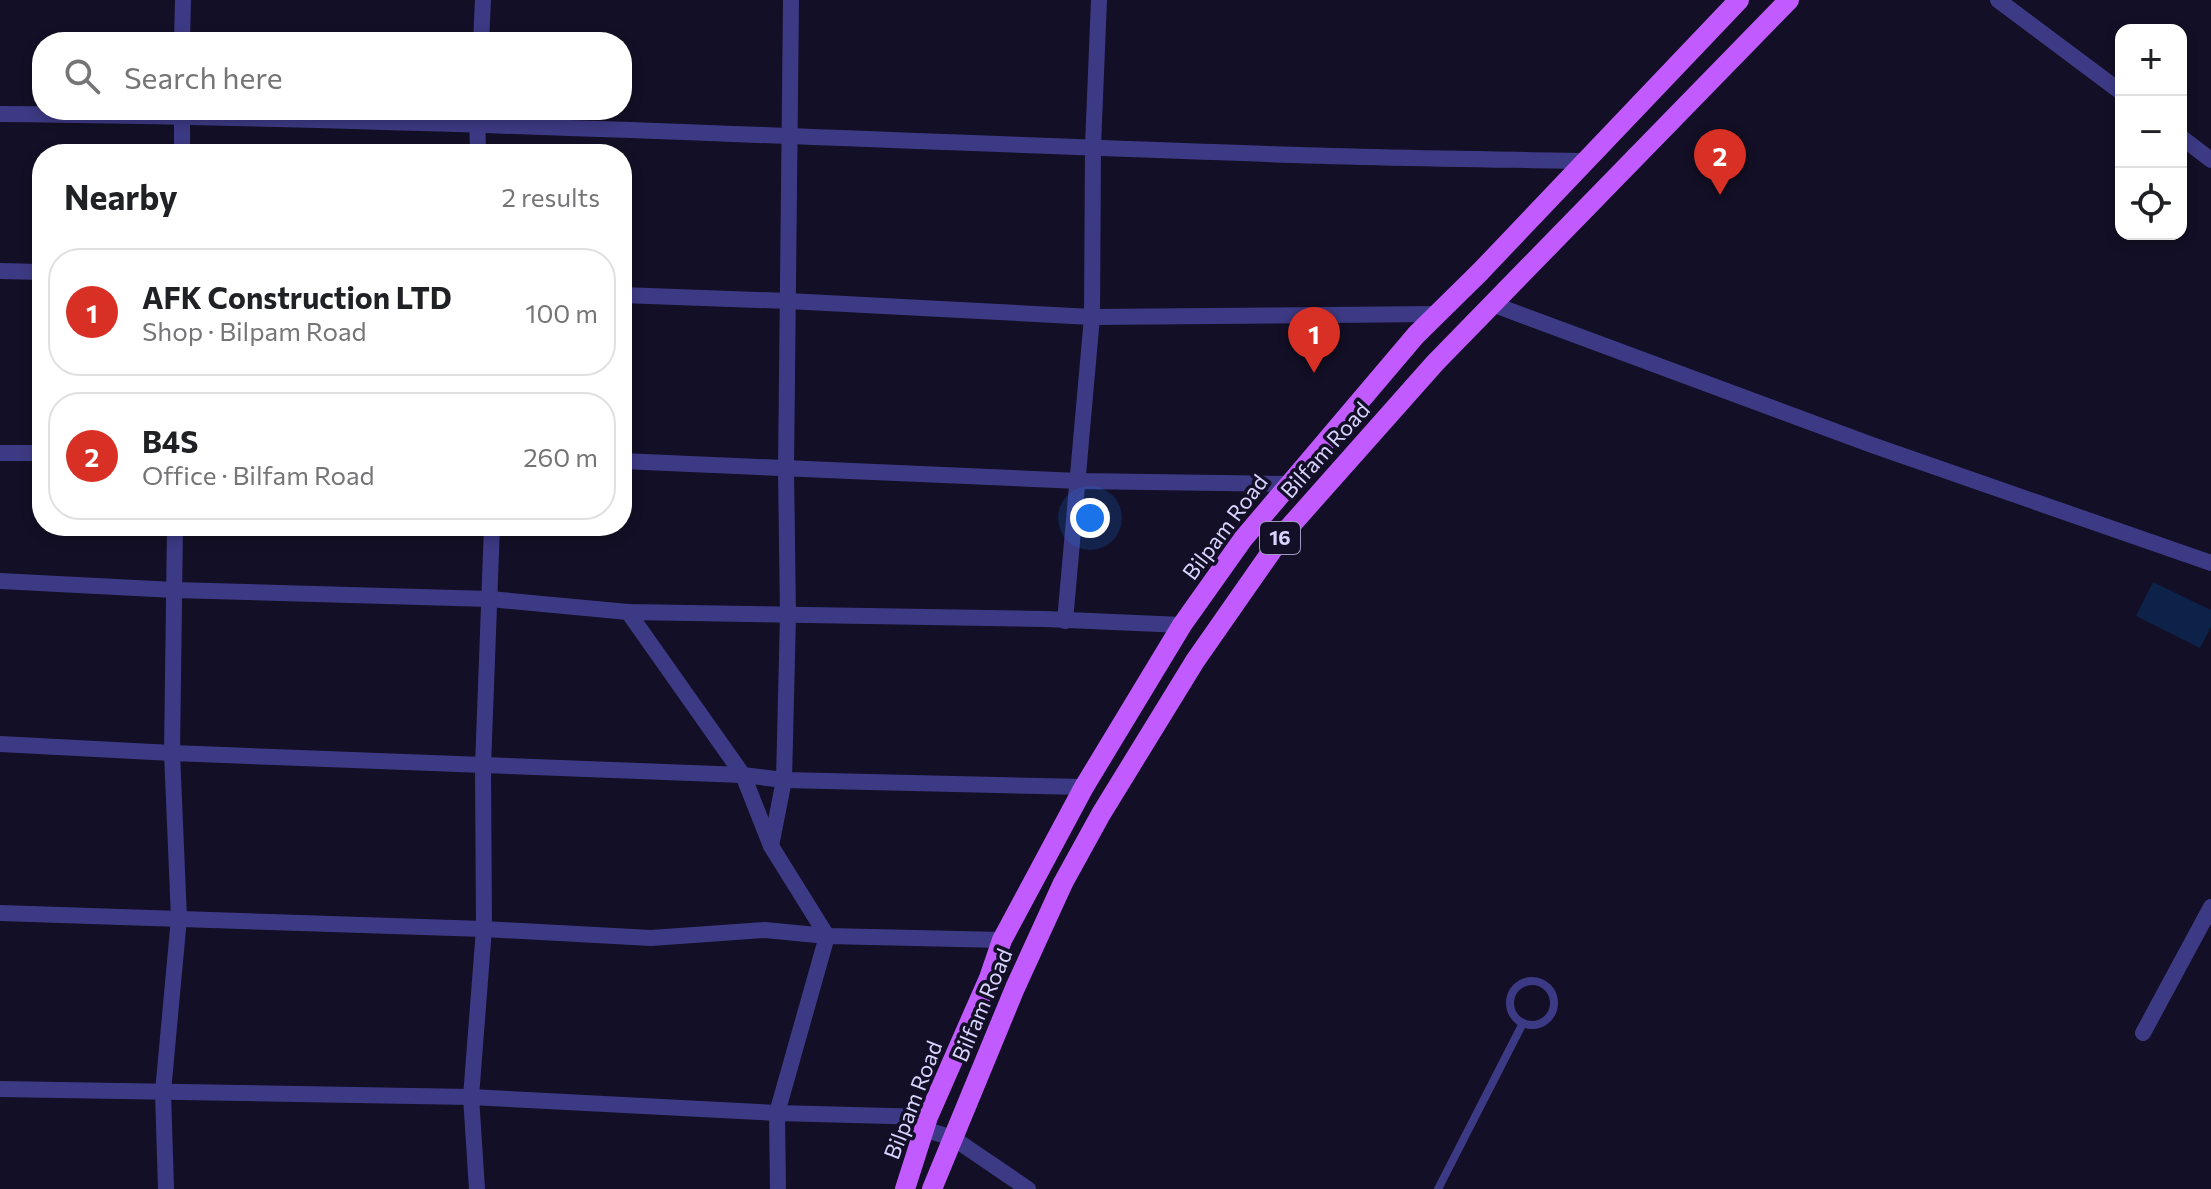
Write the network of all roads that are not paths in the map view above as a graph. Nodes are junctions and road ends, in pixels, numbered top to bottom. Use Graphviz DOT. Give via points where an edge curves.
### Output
graph roads {
  1 [pos="183,0"];
  2 [pos="483,0"];
  3 [pos="791,0"];
  4 [pos="1099,0"];
  5 [pos="1739,0"];
  6 [pos="1789,0"];
  7 [pos="1998,0"];
  8 [pos="182,32"];
  9 [pos="481,32"];
  10 [pos="2115,88"];
  11 [pos="0,114"];
  12 [pos="32,114"];
  13 [pos="182,120"];
  14 [pos="477,120"];
  15 [pos="526,120"];
  16 [pos="790,136"];
  17 [pos="2187,142"];
  18 [pos="182,144"];
  19 [pos="478,144"];
  20 [pos="1093,146"];
  21 [pos="2211,160"];
  22 [pos="1585,161"];
  23 [pos="0,271"];
  24 [pos="32,272"];
  25 [pos="632,295"];
  26 [pos="788,301"];
  27 [pos="1492,304"];
  28 [pos="1437,314"];
  29 [pos="1092,317"];
  30 [pos="0,453"];
  31 [pos="32,453"];
  32 [pos="632,462"];
  33 [pos="786,470"];
  34 [pos="1079,481"];
  35 [pos="1288,484"];
  36 [pos="175,536"];
  37 [pos="492,536"];
  38 [pos="2211,563"];
  39 [pos="0,581"];
  40 [pos="174,590"];
  41 [pos="490,599"];
  42 [pos="628,612"];
  43 [pos="788,615"];
  44 [pos="1065,621"];
  45 [pos="1182,625"];
  46 [pos="0,744"];
  47 [pos="172,753"];
  48 [pos="483,766"];
  49 [pos="743,775"];
  50 [pos="784,780"];
  51 [pos="1084,787"];
  52 [pos="771,846"];
  53 [pos="2211,907"];
  54 [pos="0,913"];
  55 [pos="179,918"];
  56 [pos="484,929"];
  57 [pos="827,936"];
  58 [pos="1002,940"];
  59 [pos="1523,1023"];
  60 [pos="2143,1033"];
  61 [pos="0,1089"];
  62 [pos="163,1092"];
  63 [pos="471,1097"];
  64 [pos="777,1113"];
  65 [pos="925,1123"];
  66 [pos="953,1138"];
  67 [pos="166,1189"];
  68 [pos="477,1189"];
  69 [pos="778,1189"];
  70 [pos="905,1189"];
  71 [pos="932,1189"];
  72 [pos="1028,1189"];
  73 [pos="1438,1189"];
  1 -- 8 [label="street"];
  2 -- 9 [label="street"];
  3 -- 16 [label="street"];
  4 -- 20 [label="street"];
  5 -- 22 [label="main road, Bilpam Road / 16"];
  6 -- 27 [label="main road, Bilfam Road / 16"];
  7 -- 10 [label="street"];
  11 -- 12 [label="street"];
  13 -- 18 [label="street"];
  14 -- 19 [label="street"];
  15 -- 16 [label="street"];
  16 -- 20 [label="street"];
  16 -- 26 [label="street"];
  17 -- 21 [label="street"];
  20 -- 22 [label="street"];
  20 -- 29 [label="street"];
  22 -- 28 [label="main road, Bilpam Road / 16"];
  23 -- 24 [label="street"];
  25 -- 26 [label="street"];
  26 -- 29 [label="street"];
  26 -- 33 [label="street"];
  27 -- 38 [label="street"];
  27 -- 66 [label="main road, Bilfam Road / 16" via="1285,532 1195,661 1063,883"];
  28 -- 29 [label="street"];
  28 -- 35 [label="main road, Bilpam Road / 16"];
  29 -- 34 [label="street"];
  30 -- 31 [label="street"];
  32 -- 33 [label="street"];
  33 -- 34 [label="street"];
  33 -- 43 [label="street"];
  34 -- 35 [label="street"];
  34 -- 44 [label="street"];
  35 -- 45 [label="main road, Bilpam Road / 16"];
  36 -- 40 [label="street"];
  37 -- 41 [label="street"];
  39 -- 40 [label="street"];
  40 -- 41 [label="street"];
  40 -- 47 [label="street"];
  41 -- 42 [label="street"];
  41 -- 48 [label="street"];
  42 -- 43 [label="street"];
  42 -- 49 [label="street"];
  43 -- 44 [label="street"];
  43 -- 50 [label="street"];
  44 -- 45 [label="street"];
  45 -- 51 [label="main road, Bilpam Road / 16"];
  46 -- 47 [label="street"];
  47 -- 48 [label="street"];
  47 -- 55 [label="street"];
  48 -- 49 [label="street"];
  48 -- 56 [label="street"];
  49 -- 50 [label="street"];
  49 -- 52 [label="street"];
  50 -- 51 [label="street"];
  50 -- 52 [label="street"];
  51 -- 58 [label="main road, Bilpam Road / 16"];
  52 -- 57 [label="street"];
  53 -- 60 [label="street"];
  54 -- 55 [label="street"];
  55 -- 56 [label="street"];
  55 -- 62 [label="street"];
  56 -- 57 [label="street" via="651,938 765,930"];
  56 -- 63 [label="street"];
  57 -- 58 [label="street"];
  57 -- 64 [label="street"];
  58 -- 65 [label="main road, Bilpam Road / 16"];
  59 -- 59 [label="lane" via="1538,1025 1551,1016 1553,993 1542,982 1526,981 1513,990 1511,1012"];
  59 -- 73 [label="lane"];
  61 -- 62 [label="street"];
  62 -- 63 [label="street"];
  62 -- 67 [label="street"];
  63 -- 64 [label="street"];
  63 -- 68 [label="street"];
  64 -- 65 [label="street"];
  64 -- 69 [label="street"];
  65 -- 66 [label="street"];
  65 -- 70 [label="main road, Bilpam Road / 16"];
  66 -- 71 [label="main road, Bilfam Road / 16"];
  66 -- 72 [label="street"];
}
